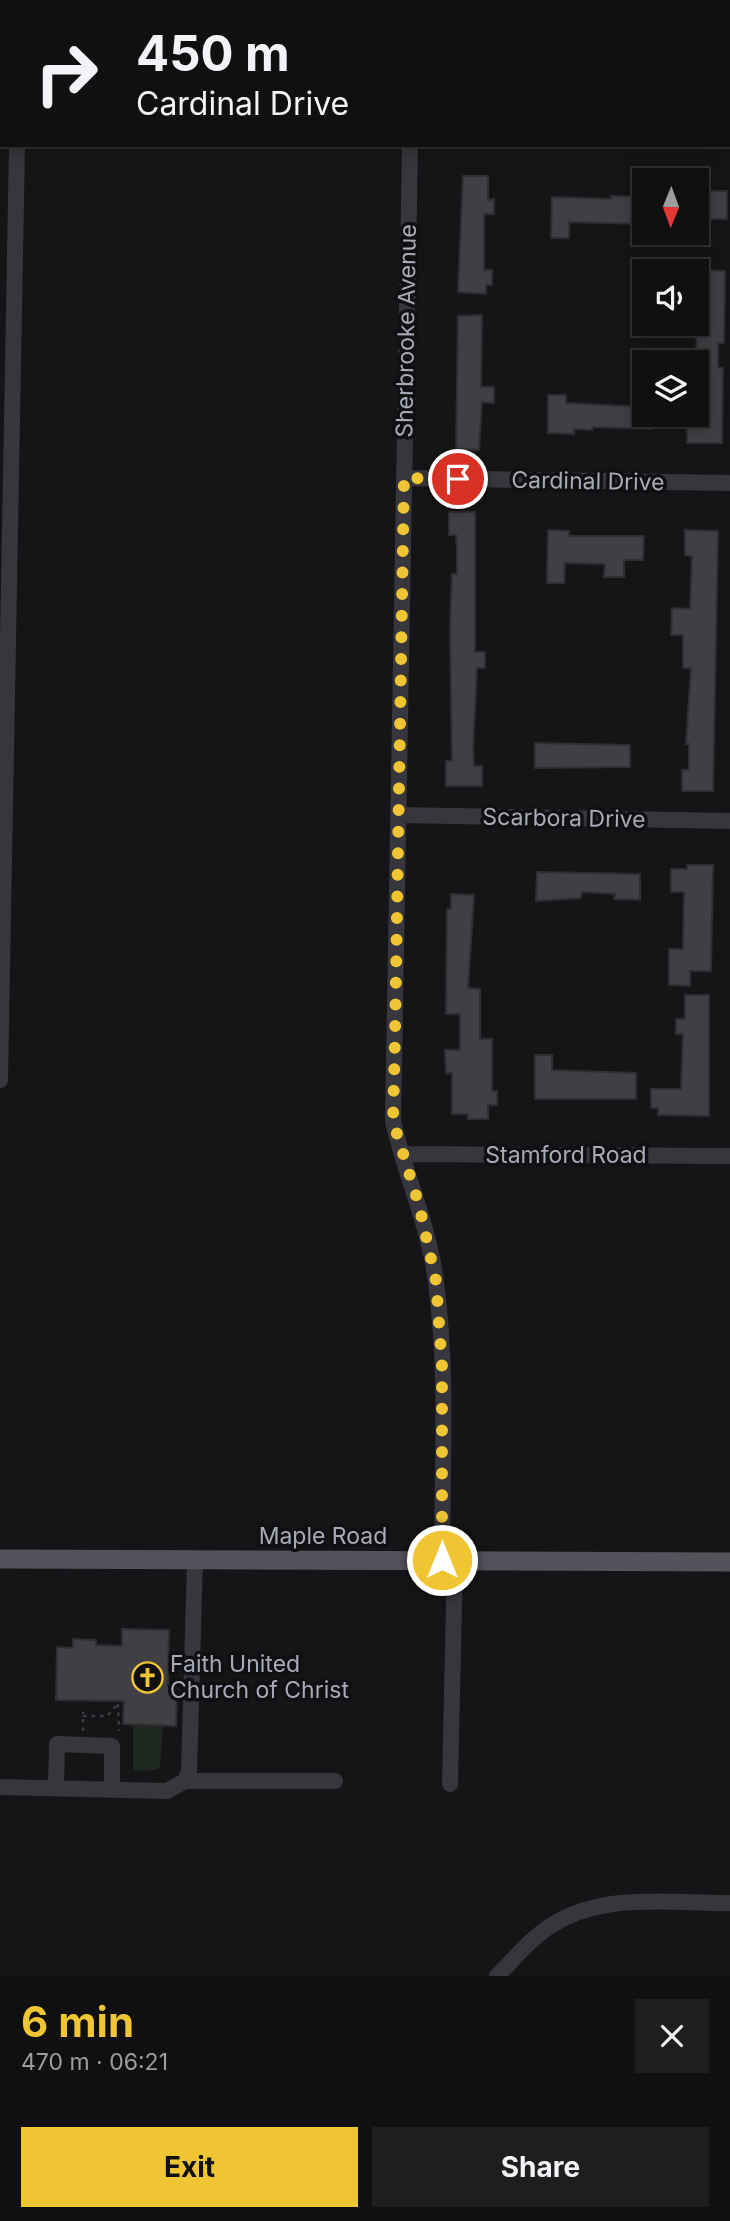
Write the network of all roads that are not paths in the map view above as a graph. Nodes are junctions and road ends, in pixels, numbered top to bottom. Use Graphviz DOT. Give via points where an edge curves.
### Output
graph roads {
  1 [pos="17,147"];
  2 [pos="410,147"];
  3 [pos="7,334"];
  4 [pos="404,478"];
  5 [pos="730,484"];
  6 [pos="398,815"];
  7 [pos="730,821"];
  8 [pos="0,1080"];
  9 [pos="402,1154"];
  10 [pos="730,1156"];
  11 [pos="0,1559"];
  12 [pos="195,1560"];
  13 [pos="448,1560"];
  14 [pos="730,1562"];
  15 [pos="185,1781"];
  16 [pos="335,1781"];
  17 [pos="450,1784"];
  18 [pos="0,1787"];
  19 [pos="56,1788"];
  20 [pos="112,1789"];
  21 [pos="730,1903"];
  22 [pos="497,1976"];
  1 -- 3 [label="street"];
  2 -- 4 [label="street, Sherbrooke Avenue"];
  3 -- 8 [label="street"];
  4 -- 5 [label="street, Cardinal Drive"];
  4 -- 6 [label="street, Sherbrooke Avenue"];
  6 -- 7 [label="street, Scarbora Drive"];
  6 -- 9 [label="street, Sherbrooke Avenue" via="393,1121"];
  9 -- 10 [label="street, Stamford Road"];
  9 -- 13 [label="street, Sherbrooke Avenue" via="436,1281"];
  11 -- 12 [label="main road, Maple Road"];
  12 -- 13 [label="main road, Maple Road"];
  12 -- 15 [label="street"];
  13 -- 14 [label="main road, Maple Road"];
  13 -- 17 [label="street, Sherbrooke Avenue"];
  15 -- 16 [label="street"];
  15 -- 20 [label="street" via="167,1791"];
  18 -- 19 [label="street"];
  19 -- 20 [label="street"];
  19 -- 20 [label="street" via="57,1744 112,1746"];
  21 -- 22 [label="street" via="607,1904 583,1909 548,1927"];
}
